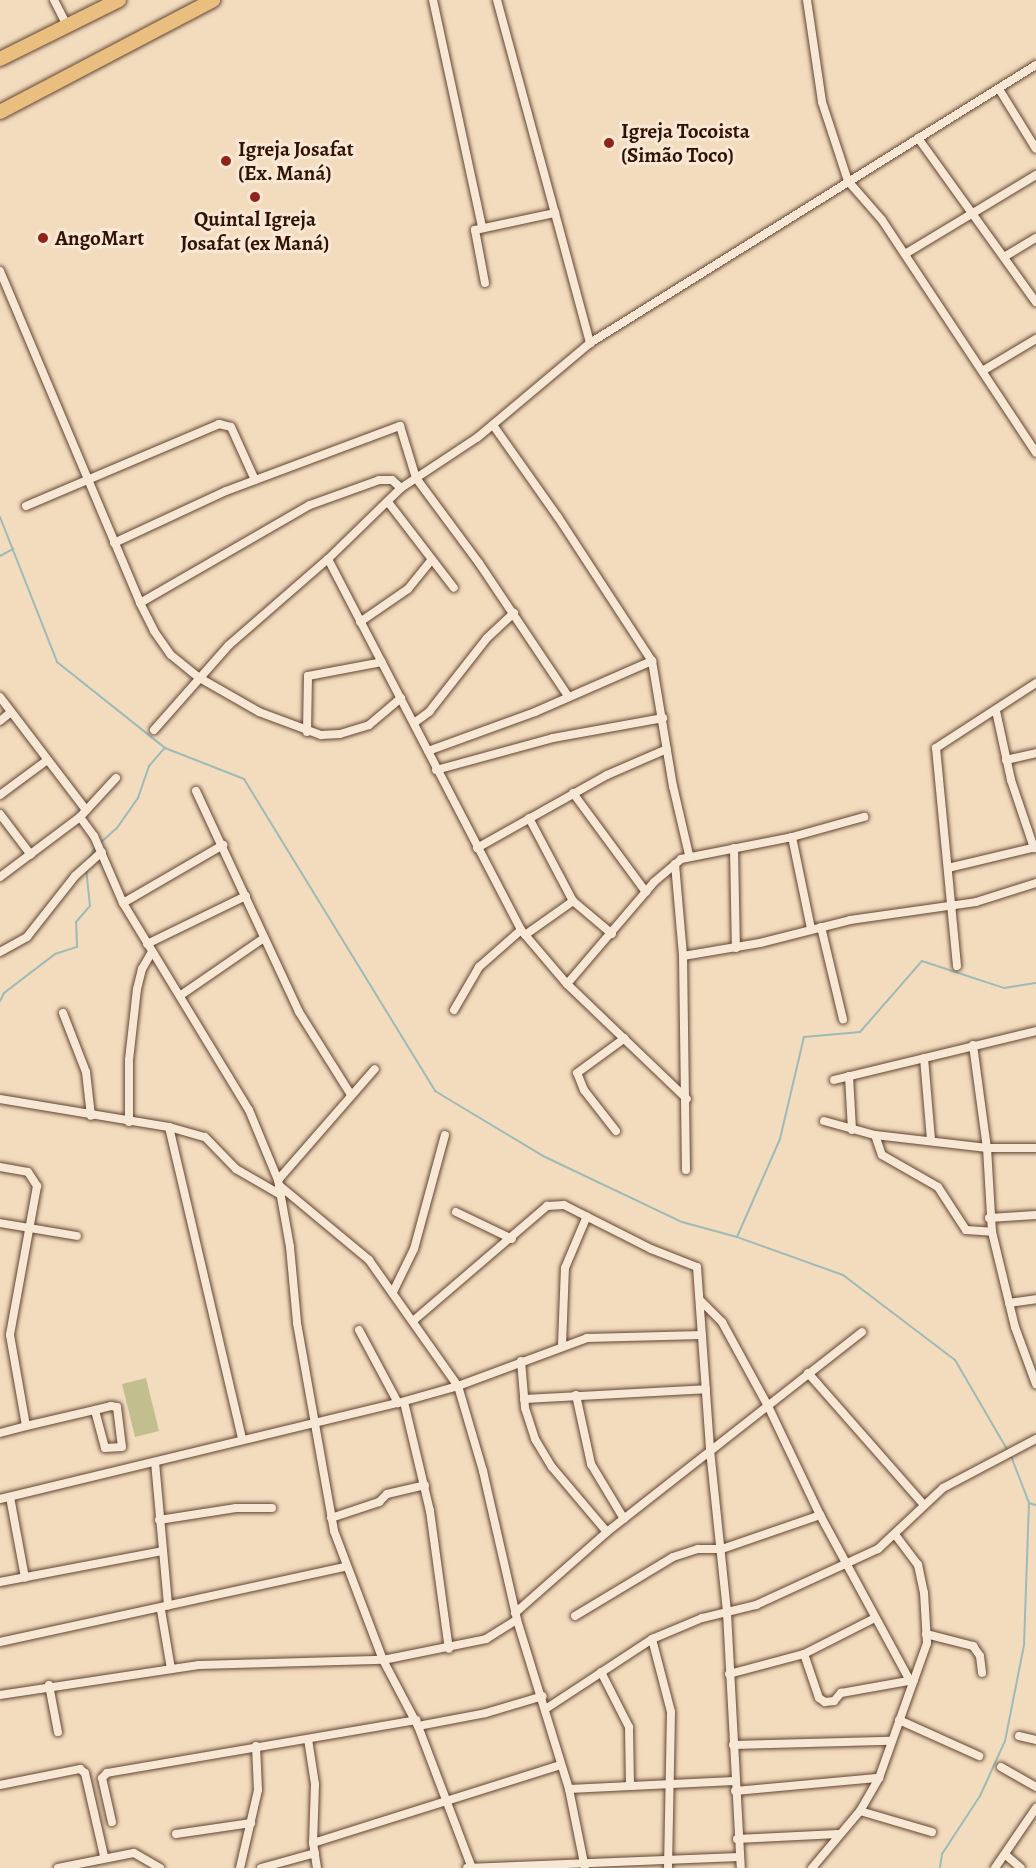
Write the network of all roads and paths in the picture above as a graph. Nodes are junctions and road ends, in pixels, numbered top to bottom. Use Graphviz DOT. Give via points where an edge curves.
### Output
graph roads {
  1 [pos="54,0"];
  2 [pos="119,0"];
  3 [pos="213,0"];
  4 [pos="433,0"];
  5 [pos="497,0"];
  6 [pos="807,0"];
  7 [pos="67,26"];
  8 [pos="2,60"];
  9 [pos="1036,65"];
  10 [pos="999,89"];
  11 [pos="30,97"];
  12 [pos="0,98"];
  13 [pos="0,112"];
  14 [pos="918,138"];
  15 [pos="1036,149"];
  16 [pos="1036,175"];
  17 [pos="848,180"];
  18 [pos="555,213"];
  19 [pos="973,216"];
  20 [pos="482,226"];
  21 [pos="1036,238"];
  22 [pos="905,254"];
  23 [pos="1004,257"];
  24 [pos="0,271"];
  25 [pos="485,284"];
  26 [pos="1036,302"];
  27 [pos="1036,339"];
  28 [pos="590,343"];
  29 [pos="984,370"];
  30 [pos="493,425"];
  31 [pos="1032,439"];
  32 [pos="1036,453"];
  33 [pos="416,478"];
  34 [pos="87,479"];
  35 [pos="255,480"];
  36 [pos="401,488"];
  37 [pos="388,502"];
  38 [pos="26,506"];
  39 [pos="114,543"];
  40 [pos="328,560"];
  41 [pos="430,562"];
  42 [pos="454,588"];
  43 [pos="140,603"];
  44 [pos="514,613"];
  45 [pos="360,622"];
  46 [pos="652,660"];
  47 [pos="382,662"];
  48 [pos="198,677"];
  49 [pos="1036,683"];
  50 [pos="568,696"];
  51 [pos="0,697"];
  52 [pos="401,698"];
  53 [pos="996,711"];
  54 [pos="11,712"];
  55 [pos="663,718"];
  56 [pos="0,721"];
  57 [pos="414,723"];
  58 [pos="154,730"];
  59 [pos="307,732"];
  60 [pos="668,748"];
  61 [pos="428,751"];
  62 [pos="1036,753"];
  63 [pos="1006,760"];
  64 [pos="46,761"];
  65 [pos="436,770"];
  66 [pos="116,777"];
  67 [pos="196,791"];
  68 [pos="573,793"];
  69 [pos="0,795"];
  70 [pos="83,813"];
  71 [pos="0,814"];
  72 [pos="864,817"];
  73 [pos="529,818"];
  74 [pos="792,837"];
  75 [pos="223,844"];
  76 [pos="477,848"];
  77 [pos="734,848"];
  78 [pos="1035,848"];
  79 [pos="102,852"];
  80 [pos="31,855"];
  81 [pos="689,855"];
  82 [pos="675,864"];
  83 [pos="948,868"];
  84 [pos="0,877"];
  85 [pos="1036,884"];
  86 [pos="646,892"];
  87 [pos="246,896"];
  88 [pos="573,901"];
  89 [pos="123,903"];
  90 [pos="949,905"];
  91 [pos="821,927"];
  92 [pos="811,929"];
  93 [pos="523,933"];
  94 [pos="612,934"];
  95 [pos="264,938"];
  96 [pos="147,944"];
  97 [pos="736,948"];
  98 [pos="0,952"];
  99 [pos="152,952"];
  100 [pos="683,956"];
  101 [pos="957,966"];
  102 [pos="567,984"];
  103 [pos="180,995"];
  104 [pos="454,1010"];
  105 [pos="63,1013"];
  106 [pos="843,1019"];
  107 [pos="1036,1031"];
  108 [pos="626,1038"];
  109 [pos="973,1045"];
  110 [pos="924,1058"];
  111 [pos="375,1069"];
  112 [pos="849,1076"];
  113 [pos="834,1080"];
  114 [pos="351,1095"];
  115 [pos="687,1099"];
  116 [pos="0,1100"];
  117 [pos="91,1116"];
  118 [pos="824,1121"];
  119 [pos="129,1122"];
  120 [pos="169,1127"];
  121 [pos="852,1130"];
  122 [pos="616,1131"];
  123 [pos="445,1135"];
  124 [pos="875,1135"];
  125 [pos="931,1140"];
  126 [pos="987,1148"];
  127 [pos="1036,1148"];
  128 [pos="0,1167"];
  129 [pos="686,1170"];
  130 [pos="279,1183"];
  131 [pos="281,1195"];
  132 [pos="456,1212"];
  133 [pos="1036,1215"];
  134 [pos="587,1216"];
  135 [pos="989,1218"];
  136 [pos="0,1223"];
  137 [pos="29,1228"];
  138 [pos="992,1232"];
  139 [pos="77,1236"];
  140 [pos="512,1239"];
  141 [pos="393,1292"];
  142 [pos="1036,1299"];
  143 [pos="701,1301"];
  144 [pos="1009,1303"];
  145 [pos="413,1321"];
  146 [pos="360,1330"];
  147 [pos="862,1332"];
  148 [pos="702,1335"];
  149 [pos="562,1346"];
  150 [pos="521,1362"];
  151 [pos="808,1373"];
  152 [pos="1034,1373"];
  153 [pos="1036,1384"];
  154 [pos="458,1386"];
  155 [pos="706,1389"];
  156 [pos="576,1395"];
  157 [pos="524,1399"];
  158 [pos="401,1402"];
  159 [pos="768,1406"];
  160 [pos="95,1410"];
  161 [pos="314,1425"];
  162 [pos="26,1426"];
  163 [pos="0,1433"];
  164 [pos="242,1439"];
  165 [pos="1036,1439"];
  166 [pos="710,1450"];
  167 [pos="156,1462"];
  168 [pos="425,1485"];
  169 [pos="10,1497"];
  170 [pos="0,1499"];
  171 [pos="923,1504"];
  172 [pos="272,1508"];
  173 [pos="820,1515"];
  174 [pos="331,1518"];
  175 [pos="624,1519"];
  176 [pos="159,1520"];
  177 [pos="607,1532"];
  178 [pos="895,1535"];
  179 [pos="722,1549"];
  180 [pos="162,1551"];
  181 [pos="846,1564"];
  182 [pos="345,1567"];
  183 [pos="25,1578"];
  184 [pos="0,1582"];
  185 [pos="168,1605"];
  186 [pos="161,1610"];
  187 [pos="727,1613"];
  188 [pos="575,1616"];
  189 [pos="516,1617"];
  190 [pos="875,1618"];
  191 [pos="926,1634"];
  192 [pos="652,1639"];
  193 [pos="0,1642"];
  194 [pos="449,1649"];
  195 [pos="804,1654"];
  196 [pos="383,1660"];
  197 [pos="171,1669"];
  198 [pos="601,1672"];
  199 [pos="982,1672"];
  200 [pos="729,1674"];
  201 [pos="912,1681"];
  202 [pos="49,1685"];
  203 [pos="0,1695"];
  204 [pos="543,1696"];
  205 [pos="547,1708"];
  206 [pos="899,1720"];
  207 [pos="417,1723"];
  208 [pos="58,1732"];
  209 [pos="1019,1736"];
  210 [pos="308,1739"];
  211 [pos="1036,1740"];
  212 [pos="891,1741"];
  213 [pos="733,1745"];
  214 [pos="256,1746"];
  215 [pos="979,1756"];
  216 [pos="561,1765"];
  217 [pos="1001,1767"];
  218 [pos="879,1779"];
  219 [pos="734,1781"];
  220 [pos="670,1783"];
  221 [pos="0,1785"];
  222 [pos="630,1785"];
  223 [pos="1036,1787"];
  224 [pos="569,1789"];
  225 [pos="735,1791"];
  226 [pos="447,1801"];
  227 [pos="1036,1808"];
  228 [pos="860,1811"];
  229 [pos="112,1822"];
  230 [pos="251,1823"];
  231 [pos="932,1832"];
  232 [pos="838,1833"];
  233 [pos="176,1834"];
  234 [pos="736,1839"];
  235 [pos="314,1843"];
  236 [pos="315,1854"];
  237 [pos="1007,1856"];
  238 [pos="104,1857"];
  239 [pos="739,1857"];
  240 [pos="668,1865"];
  241 [pos="585,1866"];
  242 [pos="58,1868"];
  243 [pos="160,1868"];
  244 [pos="240,1868"];
  245 [pos="261,1868"];
  246 [pos="317,1868"];
  247 [pos="470,1868"];
  248 [pos="741,1868"];
  249 [pos="812,1868"];
  250 [pos="995,1868"];
  251 [pos="1021,1868"];
  1 -- 7 [label="street"];
  2 -- 7 [label="highway"];
  3 -- 11 [label="highway"];
  4 -- 20 [label="street"];
  5 -- 18 [label="street"];
  6 -- 17 [label="street" via="822,102"];
  7 -- 8 [label="highway"];
  9 -- 10 [label="street"];
  10 -- 14 [label="street"];
  10 -- 15 [label="street"];
  11 -- 12 [label="highway"];
  11 -- 13 [label="highway"];
  14 -- 17 [label="street"];
  14 -- 19 [label="street"];
  16 -- 19 [label="street"];
  17 -- 22 [label="street"];
  17 -- 28 [label="street"];
  18 -- 20 [label="street"];
  18 -- 28 [label="street"];
  19 -- 22 [label="street"];
  19 -- 23 [label="street"];
  20 -- 25 [label="street" via="474,233"];
  21 -- 23 [label="street"];
  22 -- 29 [label="street"];
  23 -- 26 [label="street"];
  24 -- 34 [label="street"];
  27 -- 29 [label="street"];
  28 -- 30 [label="street"];
  29 -- 31 [label="street"];
  30 -- 33 [label="street"];
  30 -- 46 [label="street"];
  31 -- 32 [label="street"];
  33 -- 35 [label="street" via="400,426"];
  33 -- 36 [label="street"];
  33 -- 44 [label="street"];
  34 -- 35 [label="street" via="219,424 231,427"];
  34 -- 38 [label="street"];
  34 -- 39 [label="street"];
  35 -- 39 [label="street"];
  36 -- 37 [label="street"];
  36 -- 43 [label="street" via="392,480 379,480 310,506"];
  37 -- 40 [label="street"];
  37 -- 41 [label="street"];
  39 -- 43 [label="street"];
  40 -- 45 [label="street"];
  40 -- 48 [label="street" via="241,633"];
  41 -- 42 [label="street"];
  41 -- 45 [label="street" via="408,589"];
  43 -- 48 [label="street" via="164,648"];
  44 -- 50 [label="street"];
  44 -- 57 [label="street" via="480,646 429,712"];
  45 -- 47 [label="street"];
  46 -- 50 [label="street"];
  46 -- 55 [label="street"];
  47 -- 52 [label="street"];
  47 -- 59 [label="street" via="308,676"];
  48 -- 58 [label="street"];
  48 -- 59 [label="street" via="273,719"];
  49 -- 53 [label="street"];
  50 -- 61 [label="street"];
  51 -- 54 [label="street"];
  52 -- 57 [label="street"];
  52 -- 59 [label="street" via="369,725 356,730 321,735"];
  53 -- 63 [label="street"];
  53 -- 83 [label="street" via="936,748"];
  54 -- 56 [label="street"];
  54 -- 64 [label="street"];
  55 -- 60 [label="street"];
  55 -- 65 [label="street" via="553,738"];
  57 -- 61 [label="street"];
  60 -- 68 [label="street"];
  60 -- 81 [label="street"];
  61 -- 65 [label="street"];
  62 -- 63 [label="street"];
  63 -- 78 [label="street"];
  64 -- 69 [label="street"];
  64 -- 70 [label="street"];
  65 -- 76 [label="street"];
  66 -- 70 [label="street"];
  67 -- 75 [label="street"];
  68 -- 73 [label="street"];
  68 -- 86 [label="street"];
  70 -- 79 [label="street"];
  70 -- 80 [label="street"];
  71 -- 80 [label="street"];
  72 -- 74 [label="street"];
  73 -- 76 [label="street"];
  73 -- 88 [label="street"];
  74 -- 77 [label="street"];
  74 -- 92 [label="street"];
  75 -- 87 [label="street"];
  75 -- 89 [label="street"];
  76 -- 93 [label="street"];
  77 -- 81 [label="street"];
  77 -- 97 [label="street"];
  78 -- 83 [label="street"];
  79 -- 89 [label="street"];
  79 -- 98 [label="street" via="75,876 27,938"];
  80 -- 84 [label="street"];
  81 -- 82 [label="street"];
  82 -- 86 [label="street"];
  82 -- 100 [label="street"];
  83 -- 90 [label="street"];
  85 -- 90 [label="street" via="997,898"];
  86 -- 94 [label="street"];
  87 -- 95 [label="street"];
  87 -- 96 [label="street"];
  88 -- 93 [label="street"];
  88 -- 94 [label="street"];
  89 -- 96 [label="street"];
  90 -- 91 [label="street"];
  90 -- 101 [label="street"];
  91 -- 92 [label="street"];
  91 -- 106 [label="street"];
  92 -- 97 [label="street"];
  93 -- 102 [label="street"];
  93 -- 104 [label="street" via="479,967"];
  94 -- 102 [label="street"];
  95 -- 103 [label="street"];
  95 -- 114 [label="street" via="298,1012"];
  96 -- 99 [label="street"];
  97 -- 100 [label="street"];
  99 -- 103 [label="street"];
  99 -- 119 [label="street" via="137,989 129,1060"];
  100 -- 115 [label="street"];
  102 -- 108 [label="street"];
  103 -- 130 [label="street" via="249,1110"];
  105 -- 117 [label="street" via="86,1072"];
  107 -- 109 [label="street"];
  108 -- 115 [label="street"];
  108 -- 122 [label="street" via="577,1073 584,1090"];
  109 -- 110 [label="street"];
  109 -- 126 [label="street"];
  110 -- 112 [label="street"];
  110 -- 125 [label="street"];
  111 -- 114 [label="street"];
  112 -- 113 [label="street"];
  112 -- 121 [label="street"];
  114 -- 130 [label="street"];
  115 -- 129 [label="street"];
  116 -- 117 [label="street"];
  117 -- 119 [label="street"];
  118 -- 121 [label="street"];
  119 -- 120 [label="street"];
  120 -- 131 [label="street" via="205,1137 236,1168"];
  120 -- 164 [label="street"];
  121 -- 124 [label="street"];
  123 -- 141 [label="street" via="417,1242"];
  124 -- 125 [label="street"];
  124 -- 138 [label="street" via="882,1155 938,1187 966,1230"];
  125 -- 126 [label="street"];
  126 -- 127 [label="street"];
  126 -- 135 [label="street"];
  128 -- 137 [label="street" via="28,1172 34,1177"];
  130 -- 131 [label="street"];
  130 -- 141 [label="street" via="366,1257"];
  131 -- 161 [label="street"];
  132 -- 140 [label="street"];
  133 -- 135 [label="street"];
  134 -- 140 [label="street" via="564,1205 547,1206"];
  134 -- 143 [label="street" via="651,1249 694,1264 699,1271"];
  134 -- 149 [label="street" via="565,1268"];
  135 -- 138 [label="street"];
  136 -- 137 [label="street"];
  137 -- 139 [label="street"];
  137 -- 162 [label="street" via="10,1335"];
  138 -- 144 [label="street"];
  140 -- 145 [label="street"];
  141 -- 145 [label="street"];
  142 -- 144 [label="street"];
  143 -- 148 [label="street"];
  143 -- 159 [label="street" via="722,1322"];
  144 -- 152 [label="street"];
  145 -- 154 [label="street"];
  146 -- 158 [label="street"];
  147 -- 151 [label="street"];
  148 -- 149 [label="street" via="609,1335"];
  148 -- 155 [label="street"];
  149 -- 150 [label="street"];
  150 -- 154 [label="street"];
  150 -- 157 [label="street"];
  151 -- 159 [label="street"];
  151 -- 171 [label="street"];
  152 -- 153 [label="street"];
  154 -- 158 [label="street"];
  154 -- 189 [label="street" via="483,1471"];
  155 -- 156 [label="street"];
  155 -- 166 [label="street"];
  156 -- 157 [label="street"];
  156 -- 175 [label="street" via="591,1464"];
  157 -- 177 [label="street" via="530,1429 546,1459"];
  158 -- 161 [label="street"];
  158 -- 168 [label="street"];
  159 -- 166 [label="street"];
  159 -- 173 [label="street"];
  160 -- 160 [label="street" via="117,1407 122,1447 105,1448"];
  160 -- 162 [label="street"];
  161 -- 164 [label="street"];
  161 -- 174 [label="street"];
  162 -- 163 [label="street"];
  164 -- 167 [label="street"];
  165 -- 171 [label="street" via="943,1488"];
  166 -- 175 [label="street"];
  166 -- 179 [label="street"];
  167 -- 169 [label="street"];
  167 -- 176 [label="street"];
  168 -- 174 [label="street" via="387,1494 379,1502"];
  168 -- 194 [label="street"];
  169 -- 170 [label="street"];
  169 -- 183 [label="street"];
  171 -- 178 [label="street"];
  172 -- 176 [label="street" via="236,1508"];
  173 -- 179 [label="street"];
  173 -- 181 [label="street"];
  174 -- 182 [label="street"];
  175 -- 177 [label="street"];
  176 -- 180 [label="street"];
  177 -- 189 [label="street"];
  178 -- 181 [label="street" via="878,1549"];
  178 -- 191 [label="street" via="918,1564"];
  179 -- 187 [label="street"];
  179 -- 188 [label="street" via="698,1549 674,1557"];
  180 -- 183 [label="street"];
  180 -- 185 [label="street"];
  181 -- 187 [label="street"];
  181 -- 190 [label="street"];
  182 -- 185 [label="street"];
  182 -- 196 [label="street"];
  183 -- 184 [label="street"];
  185 -- 186 [label="street"];
  186 -- 193 [label="street"];
  186 -- 197 [label="street"];
  187 -- 192 [label="street" via="702,1618"];
  187 -- 200 [label="street"];
  189 -- 194 [label="street" via="486,1639"];
  189 -- 204 [label="street"];
  190 -- 195 [label="street"];
  190 -- 201 [label="street"];
  191 -- 199 [label="street" via="973,1646 980,1656"];
  191 -- 201 [label="street"];
  192 -- 198 [label="street"];
  192 -- 220 [label="street" via="670,1701"];
  194 -- 196 [label="street"];
  195 -- 200 [label="street"];
  195 -- 201 [label="street" via="819,1698 825,1702 834,1701 841,1693"];
  196 -- 197 [label="street"];
  196 -- 207 [label="street"];
  197 -- 202 [label="street"];
  198 -- 205 [label="street"];
  198 -- 222 [label="street" via="629,1727"];
  200 -- 213 [label="street"];
  201 -- 206 [label="street"];
  202 -- 203 [label="street"];
  202 -- 208 [label="street"];
  204 -- 205 [label="street"];
  204 -- 207 [label="street" via="486,1713"];
  205 -- 216 [label="street"];
  206 -- 212 [label="street"];
  206 -- 215 [label="street"];
  207 -- 210 [label="street"];
  207 -- 226 [label="street"];
  209 -- 211 [label="street"];
  210 -- 214 [label="street"];
  210 -- 235 [label="street" via="315,1784"];
  212 -- 213 [label="street"];
  212 -- 218 [label="street"];
  213 -- 219 [label="street"];
  214 -- 229 [label="street" via="107,1773 102,1778"];
  214 -- 230 [label="street" via="258,1790"];
  216 -- 224 [label="street"];
  216 -- 226 [label="street"];
  217 -- 223 [label="street"];
  218 -- 225 [label="street"];
  218 -- 228 [label="street"];
  219 -- 220 [label="street"];
  219 -- 225 [label="street"];
  220 -- 222 [label="street"];
  220 -- 240 [label="street"];
  221 -- 238 [label="street" via="80,1769 85,1773"];
  222 -- 224 [label="street"];
  224 -- 241 [label="street"];
  225 -- 234 [label="street"];
  226 -- 235 [label="street"];
  226 -- 247 [label="street"];
  227 -- 237 [label="street"];
  228 -- 231 [label="street"];
  228 -- 232 [label="street"];
  230 -- 233 [label="street"];
  230 -- 244 [label="street"];
  232 -- 234 [label="street"];
  232 -- 249 [label="street"];
  234 -- 239 [label="street"];
  235 -- 236 [label="street"];
  236 -- 245 [label="street"];
  236 -- 246 [label="street"];
  237 -- 250 [label="street"];
  237 -- 251 [label="street"];
  238 -- 242 [label="street"];
  238 -- 243 [label="street" via="134,1852"];
  239 -- 240 [label="street"];
  239 -- 248 [label="street"];
  240 -- 241 [label="street"];
  241 -- 247 [label="street"];
}
